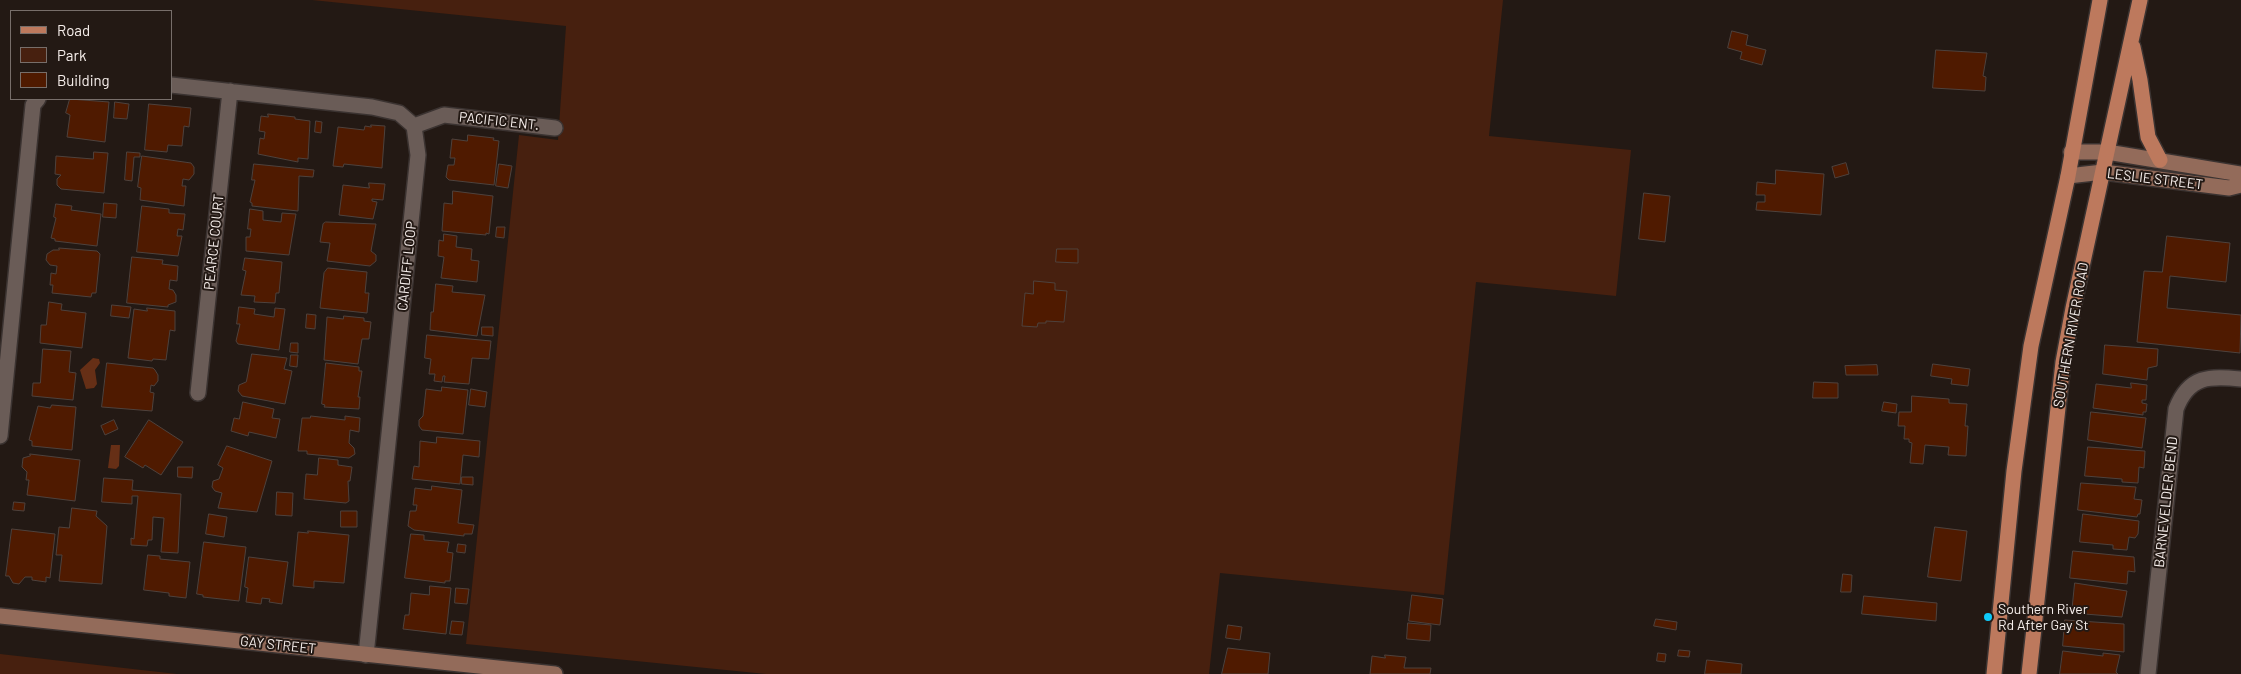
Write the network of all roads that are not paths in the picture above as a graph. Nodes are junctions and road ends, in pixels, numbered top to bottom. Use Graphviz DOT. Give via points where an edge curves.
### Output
graph roads {
  1 [pos="2091,0"];
  2 [pos="2100,0"];
  3 [pos="2140,0"];
  4 [pos="2132,43"];
  5 [pos="172,85"];
  6 [pos="230,91"];
  7 [pos="2081,96"];
  8 [pos="37,100"];
  9 [pos="414,126"];
  10 [pos="555,128"];
  11 [pos="2071,152"];
  12 [pos="2107,152"];
  13 [pos="2160,160"];
  14 [pos="2103,172"];
  15 [pos="2241,174"];
  16 [pos="2068,176"];
  17 [pos="2241,186"];
  18 [pos="2241,379"];
  19 [pos="198,393"];
  20 [pos="0,436"];
  21 [pos="0,616"];
  22 [pos="366,655"];
  23 [pos="555,674"];
  24 [pos="1994,674"];
  25 [pos="2029,674"];
  26 [pos="2148,674"];
  1 -- 7 [label="main road"];
  2 -- 7 [label="main road"];
  3 -- 4 [label="main road, SOUTHERN RIVER ROAD"];
  4 -- 12 [label="main road, SOUTHERN RIVER ROAD"];
  4 -- 13 [label="main road" via="2148,137"];
  5 -- 6 [label="street"];
  6 -- 9 [label="street" via="372,107 399,113"];
  6 -- 19 [label="street, PEARCE COURT"];
  7 -- 11 [label="main road"];
  8 -- 20 [label="street" via="33,105"];
  9 -- 10 [label="street, PACIFIC ENT." via="444,115"];
  9 -- 22 [label="street, CARDIFF LOOP" via="418,155"];
  11 -- 12 [label="main road, LESLIE STREET"];
  11 -- 16 [label="main road"];
  12 -- 13 [label="main road, LESLIE STREET"];
  12 -- 14 [label="main road, SOUTHERN RIVER ROAD"];
  13 -- 15 [label="main road, LESLIE STREET"];
  14 -- 16 [label="main road, LESLIE STREET"];
  14 -- 17 [label="main road, LESLIE STREET" via="2229,188"];
  14 -- 25 [label="main road, SOUTHERN RIVER ROAD" via="2063,362"];
  16 -- 24 [label="main road" via="2031,346 2014,471"];
  18 -- 26 [label="street, BARNEVELDER BEND" via="2209,376 2186,390 2176,409"];
  21 -- 22 [label="main road, GAY STREET"];
  22 -- 23 [label="main road, GAY STREET"];
}
